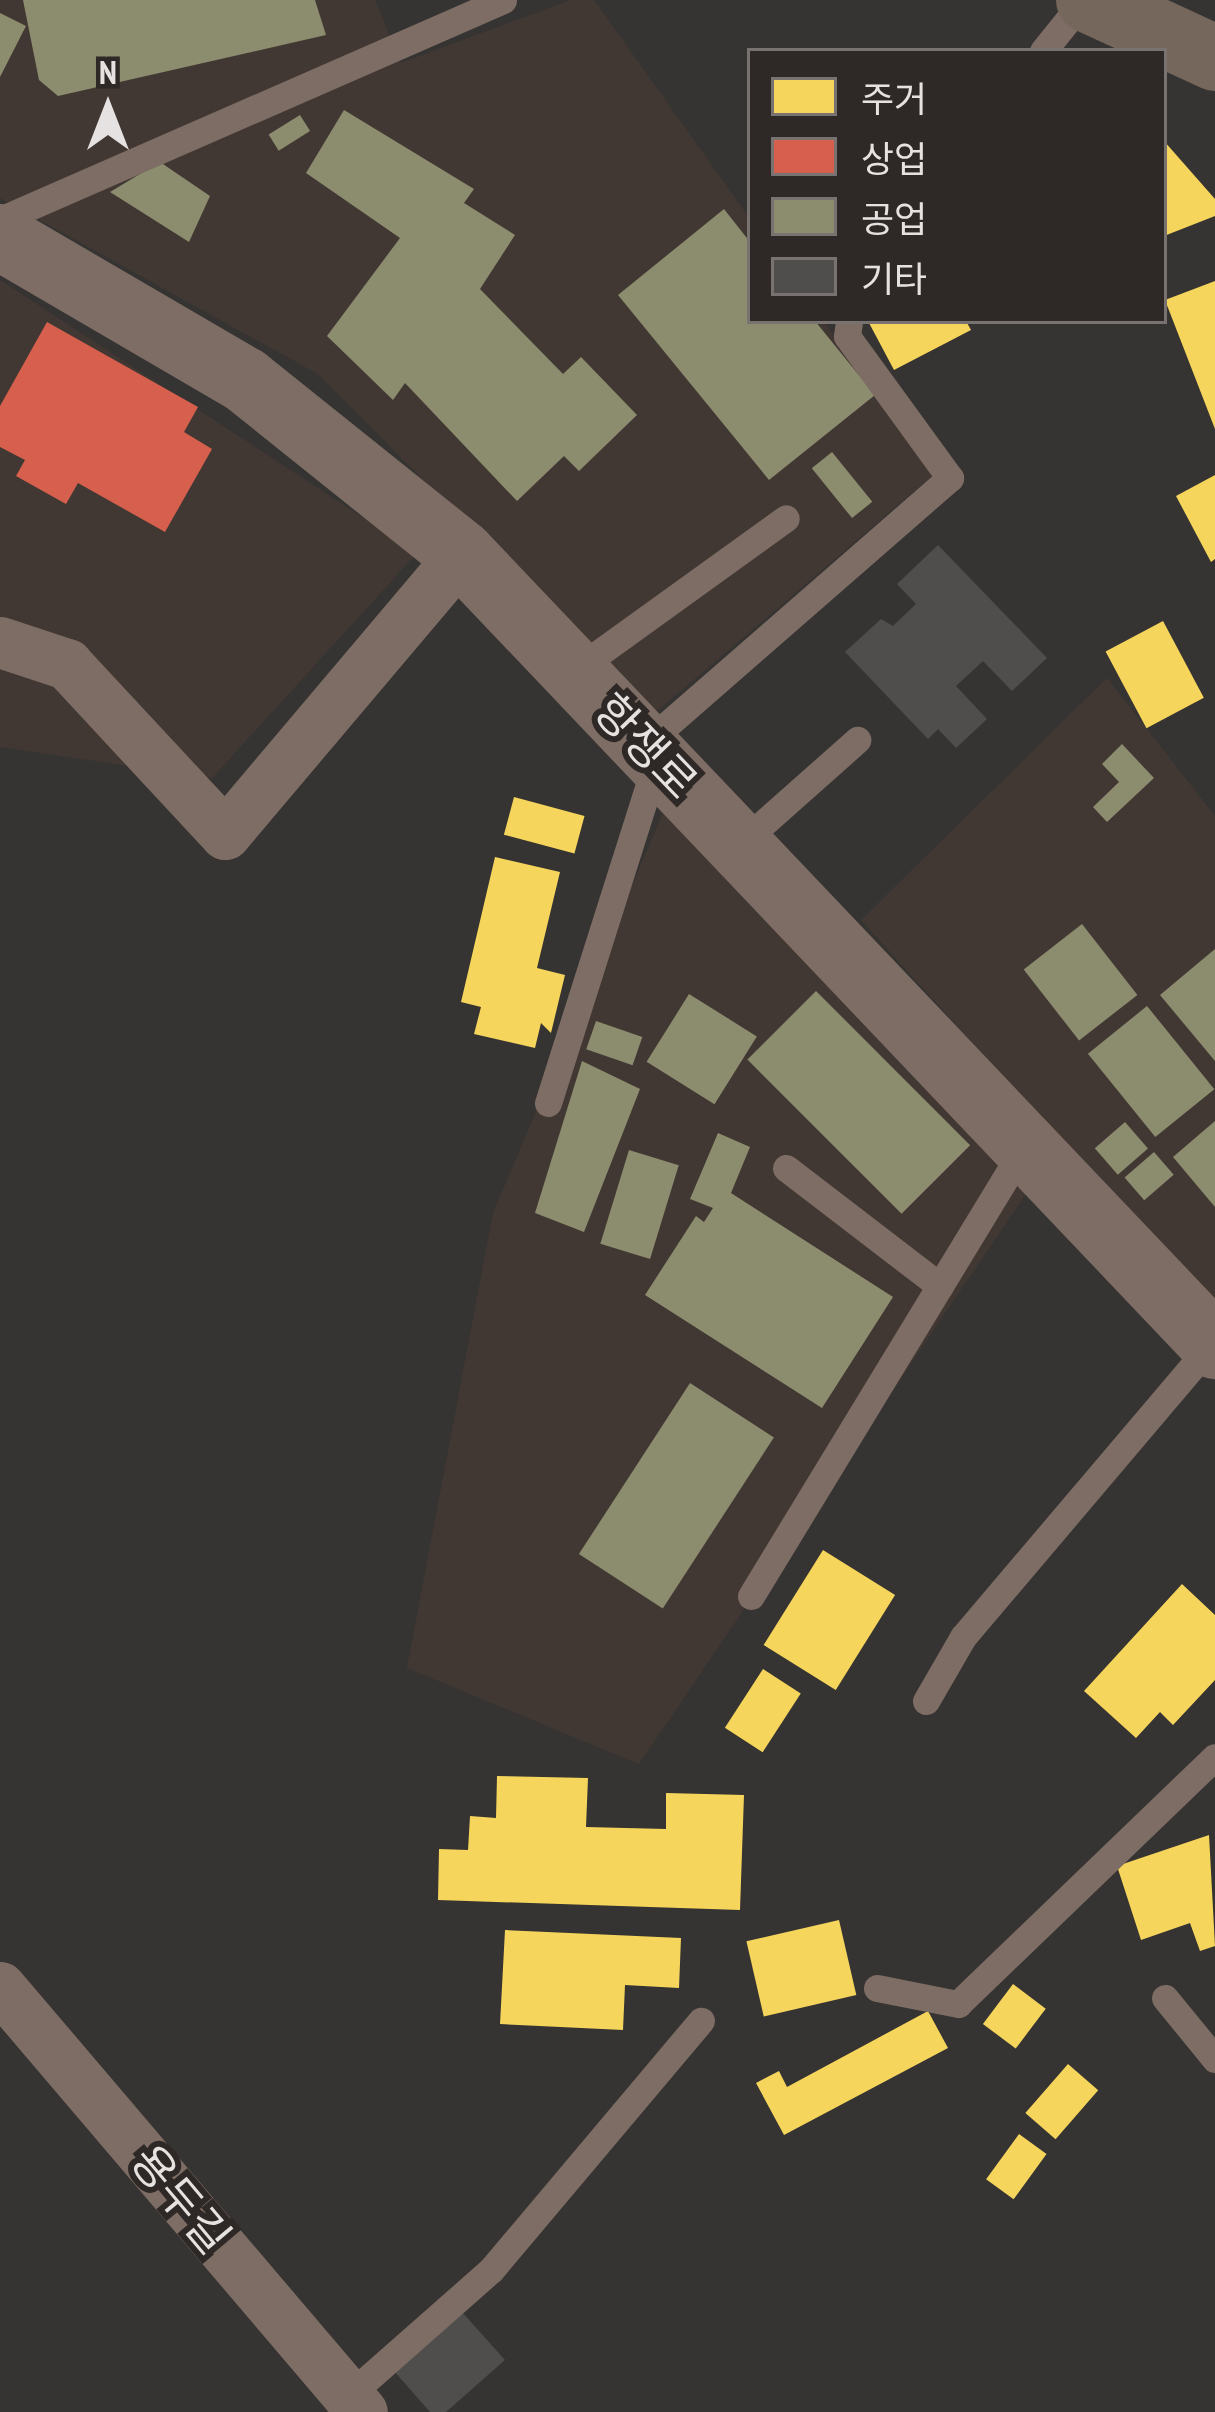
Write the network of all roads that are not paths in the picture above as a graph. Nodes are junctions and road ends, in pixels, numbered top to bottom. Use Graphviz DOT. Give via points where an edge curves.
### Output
graph roads {
  1 [pos="503,0"];
  2 [pos="1086,0"];
  3 [pos="1046,48"];
  4 [pos="1215,58"];
  5 [pos="0,220"];
  6 [pos="0,237"];
  7 [pos="849,324"];
  8 [pos="785,518"];
  9 [pos="462,554"];
  10 [pos="0,641"];
  11 [pos="574,671"];
  12 [pos="857,740"];
  13 [pos="651,751"];
  14 [pos="740,844"];
  15 [pos="548,1103"];
  16 [pos="1027,1142"];
  17 [pos="785,1168"];
  18 [pos="940,1286"];
  19 [pos="1214,1344"];
  20 [pos="751,1596"];
  21 [pos="926,1701"];
  22 [pos="1215,1757"];
  23 [pos="0,1987"];
  24 [pos="877,1988"];
  25 [pos="1165,1998"];
  26 [pos="701,2021"];
  27 [pos="1215,2059"];
  28 [pos="355,2404"];
  1 -- 5 [label="lane"];
  2 -- 3 [label="lane"];
  2 -- 4 [label="main road"];
  6 -- 9 [label="street, 항쟁로" via="245,380"];
  7 -- 13 [label="lane" via="847,336 950,478"];
  8 -- 11 [label="lane"];
  9 -- 10 [label="street" via="225,834 67,664"];
  9 -- 11 [label="street, 항쟁로"];
  11 -- 13 [label="street, 항쟁로"];
  12 -- 14 [label="lane"];
  13 -- 14 [label="street, 항쟁로"];
  13 -- 15 [label="lane"];
  14 -- 16 [label="street, 항쟁로"];
  16 -- 18 [label="lane"];
  16 -- 19 [label="street, 항쟁로"];
  17 -- 18 [label="lane"];
  18 -- 20 [label="lane"];
  19 -- 21 [label="lane" via="963,1637"];
  22 -- 24 [label="lane" via="1154,1807 958,2004"];
  23 -- 28 [label="street, 용두길"];
  25 -- 27 [label="lane"];
  26 -- 28 [label="lane" via="490,2270"];
}
